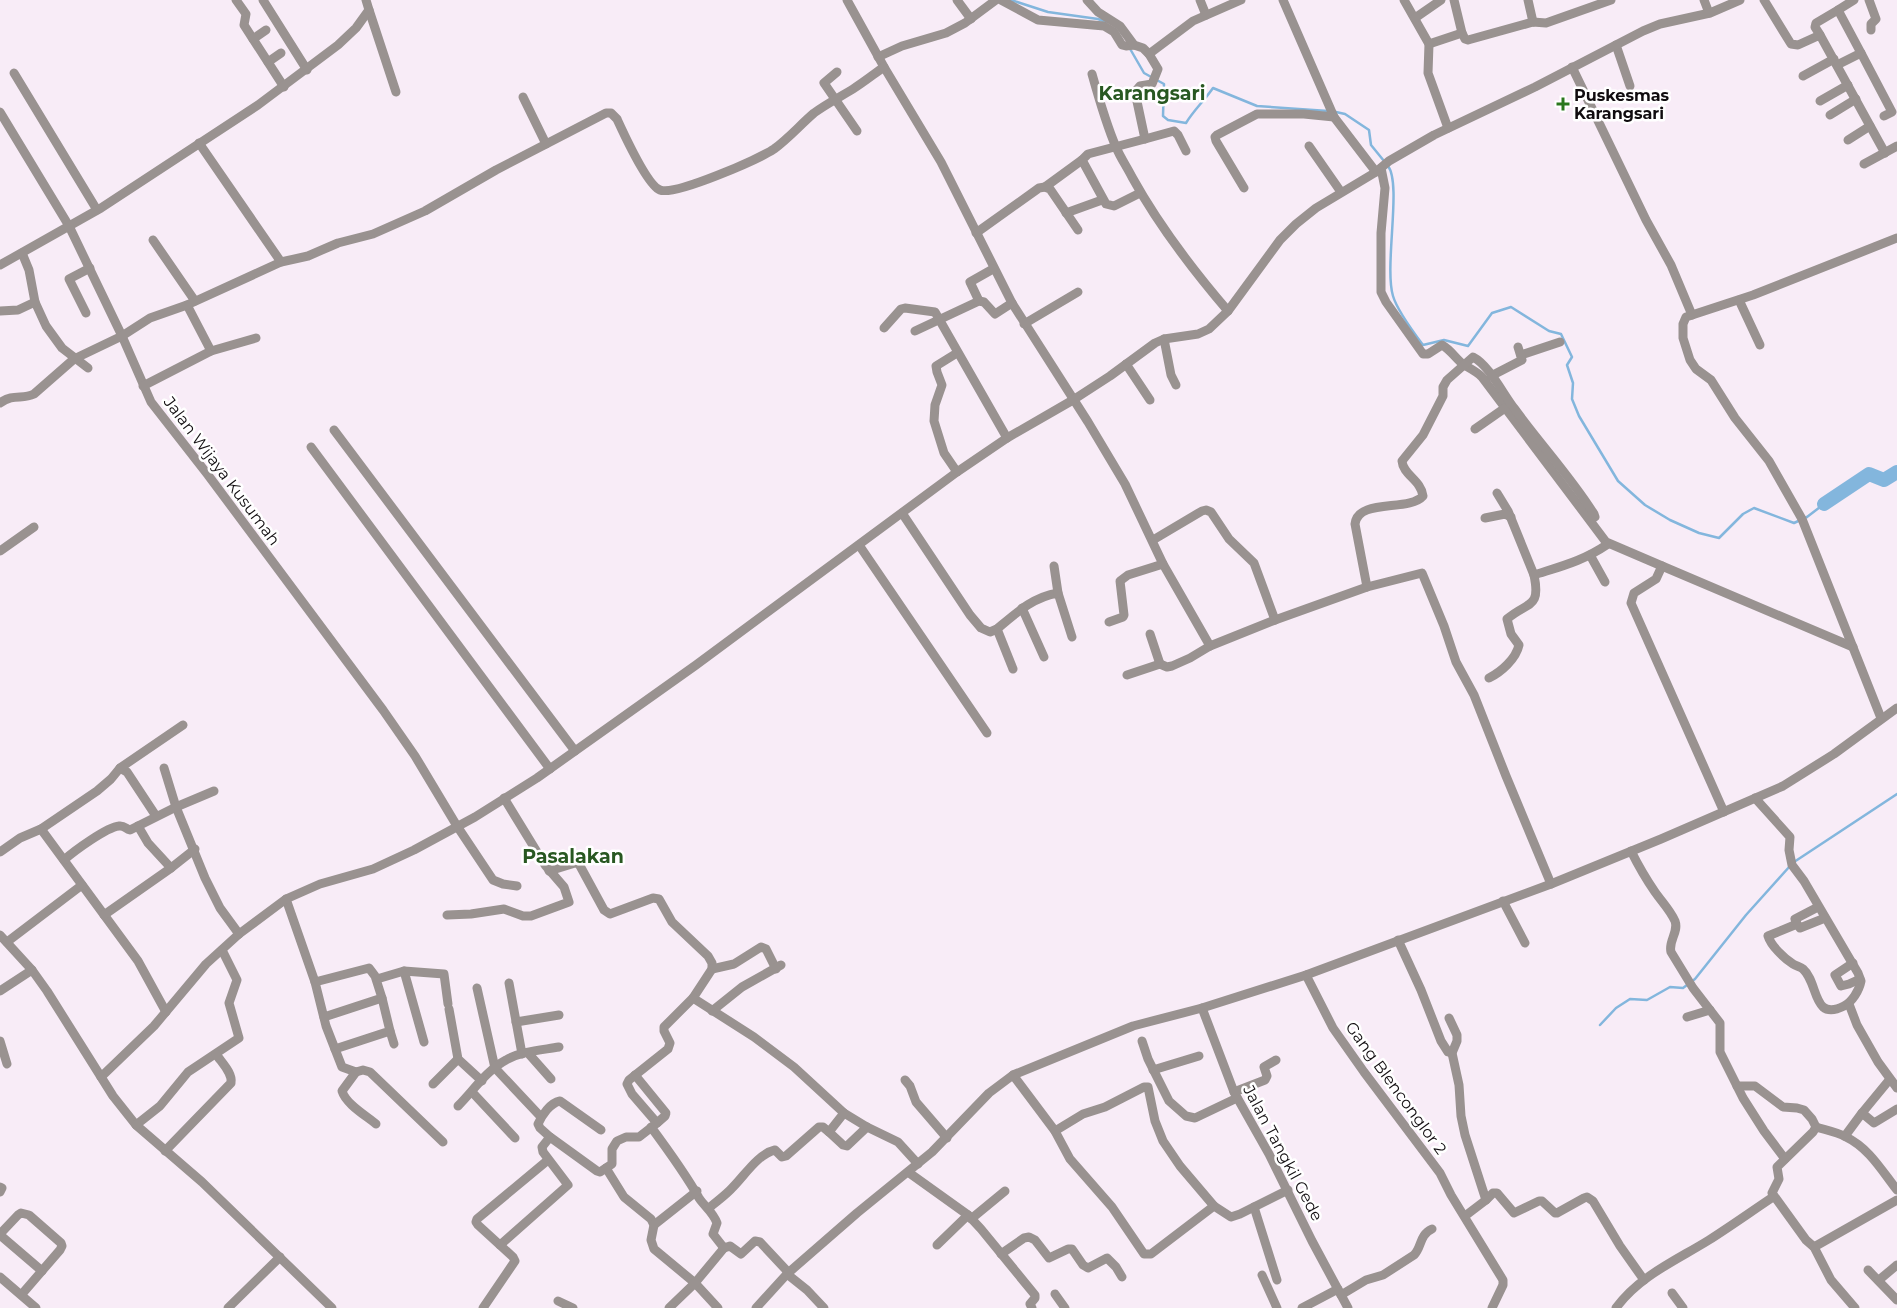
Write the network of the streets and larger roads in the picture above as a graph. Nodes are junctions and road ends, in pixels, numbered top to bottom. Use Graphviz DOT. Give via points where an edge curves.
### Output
graph roads {
  1 [pos="236,0"];
  2 [pos="263,0"];
  3 [pos="366,0"];
  4 [pos="847,0"];
  5 [pos="957,0"];
  6 [pos="996,0"];
  7 [pos="1001,0"];
  8 [pos="1087,0"];
  9 [pos="1200,0"];
  10 [pos="1241,0"];
  11 [pos="1283,0"];
  12 [pos="1404,0"];
  13 [pos="1441,0"];
  14 [pos="1454,0"];
  15 [pos="1528,0"];
  16 [pos="1610,0"];
  17 [pos="1704,0"];
  18 [pos="1740,0"];
  19 [pos="1764,0"];
  20 [pos="1854,0"];
  21 [pos="1869,0"];
  22 [pos="369,10"];
  23 [pos="1838,10"];
  24 [pos="1708,13"];
  25 [pos="1206,15"];
  26 [pos="1415,18"];
  27 [pos="971,19"];
  28 [pos="1533,22"];
  29 [pos="1114,26"];
  30 [pos="266,30"];
  31 [pos="1871,30"];
  32 [pos="1462,33"];
  33 [pos="1820,34"];
  34 [pos="253,39"];
  35 [pos="1429,44"];
  36 [pos="1616,45"];
  37 [pos="282,53"];
  38 [pos="1861,53"];
  39 [pos="1149,54"];
  40 [pos="878,57"];
  41 [pos="268,62"];
  42 [pos="1835,62"];
  43 [pos="884,66"];
  44 [pos="1572,68"];
  45 [pos="307,70"];
  46 [pos="837,72"];
  47 [pos="14,73"];
  48 [pos="1092,74"];
  49 [pos="1803,76"];
  50 [pos="1848,85"];
  51 [pos="1630,86"];
  52 [pos="284,88"];
  53 [pos="396,92"];
  54 [pos="523,97"];
  55 [pos="836,99"];
  56 [pos="1856,99"];
  57 [pos="1820,101"];
  58 [pos="0,112"];
  59 [pos="1830,115"];
  60 [pos="1884,116"];
  61 [pos="1334,117"];
  62 [pos="1870,126"];
  63 [pos="1448,128"];
  64 [pos="857,131"];
  65 [pos="1145,139"];
  66 [pos="1848,140"];
  67 [pos="199,143"];
  68 [pos="546,144"];
  69 [pos="1309,146"];
  70 [pos="1897,146"];
  71 [pos="1116,148"];
  72 [pos="1186,151"];
  73 [pos="1885,153"];
  74 [pos="1082,160"];
  75 [pos="1864,164"];
  76 [pos="1383,167"];
  77 [pos="1045,187"];
  78 [pos="1244,188"];
  79 [pos="1341,192"];
  80 [pos="1140,193"];
  81 [pos="1102,200"];
  82 [pos="97,210"];
  83 [pos="1066,213"];
  84 [pos="69,226"];
  85 [pos="1078,230"];
  86 [pos="976,233"];
  87 [pos="1897,238"];
  88 [pos="154,240"];
  89 [pos="22,253"];
  90 [pos="282,262"];
  91 [pos="0,265"];
  92 [pos="90,268"];
  93 [pos="993,269"];
  94 [pos="1078,292"];
  95 [pos="1739,300"];
  96 [pos="979,301"];
  97 [pos="35,302"];
  98 [pos="191,303"];
  99 [pos="1012,304"];
  100 [pos="0,311"];
  101 [pos="1228,311"];
  102 [pos="86,312"];
  103 [pos="1692,315"];
  104 [pos="939,319"];
  105 [pos="1024,324"];
  106 [pos="884,328"];
  107 [pos="915,331"];
  108 [pos="122,336"];
  109 [pos="256,338"];
  110 [pos="1164,340"];
  111 [pos="1560,342"];
  112 [pos="1760,345"];
  113 [pos="211,351"];
  114 [pos="957,353"];
  115 [pos="74,359"];
  116 [pos="1460,361"];
  117 [pos="1126,364"];
  118 [pos="88,368"];
  119 [pos="1491,376"];
  120 [pos="1176,385"];
  121 [pos="143,386"];
  122 [pos="1073,400"];
  123 [pos="1150,400"];
  124 [pos="0,403"];
  125 [pos="1505,403"];
  126 [pos="1475,428"];
  127 [pos="334,430"];
  128 [pos="1007,438"];
  129 [pos="311,447"];
  130 [pos="957,472"];
  131 [pos="1498,493"];
  132 [pos="902,513"];
  133 [pos="1485,518"];
  134 [pos="1511,518"];
  135 [pos="34,527"];
  136 [pos="1153,540"];
  137 [pos="1608,544"];
  138 [pos="859,545"];
  139 [pos="0,551"];
  140 [pos="1590,555"];
  141 [pos="1163,564"];
  142 [pos="1054,566"];
  143 [pos="1662,566"];
  144 [pos="1534,575"];
  145 [pos="1605,582"];
  146 [pos="1368,587"];
  147 [pos="1058,593"];
  148 [pos="1022,608"];
  149 [pos="1275,620"];
  150 [pos="1109,622"];
  151 [pos="996,629"];
  152 [pos="1150,634"];
  153 [pos="1072,637"];
  154 [pos="1210,646"];
  155 [pos="1853,647"];
  156 [pos="1044,657"];
  157 [pos="1160,664"];
  158 [pos="1013,669"];
  159 [pos="1127,675"];
  160 [pos="1489,678"];
  161 [pos="1897,708"];
  162 [pos="1882,718"];
  163 [pos="183,725"];
  164 [pos="987,733"];
  165 [pos="575,751"];
  166 [pos="120,768"];
  167 [pos="164,768"];
  168 [pos="550,769"];
  169 [pos="214,791"];
  170 [pos="504,798"];
  171 [pos="1755,798"];
  172 [pos="176,807"];
  173 [pos="1724,812"];
  174 [pos="156,816"];
  175 [pos="138,826"];
  176 [pos="457,826"];
  177 [pos="41,829"];
  178 [pos="195,849"];
  179 [pos="1631,851"];
  180 [pos="0,852"];
  181 [pos="64,860"];
  182 [pos="171,868"];
  183 [pos="550,871"];
  184 [pos="1551,884"];
  185 [pos="82,885"];
  186 [pos="517,886"];
  187 [pos="286,899"];
  188 [pos="1503,900"];
  189 [pos="1818,907"];
  190 [pos="104,915"];
  191 [pos="447,915"];
  192 [pos="1825,918"];
  193 [pos="1797,924"];
  194 [pos="239,934"];
  195 [pos="0,935"];
  196 [pos="1398,940"];
  197 [pos="7,942"];
  198 [pos="1525,943"];
  199 [pos="222,950"];
  200 [pos="1852,964"];
  201 [pos="712,969"];
  202 [pos="32,970"];
  203 [pos="404,971"];
  204 [pos="1306,975"];
  205 [pos="377,979"];
  206 [pos="1860,980"];
  207 [pos="315,982"];
  208 [pos="509,983"];
  209 [pos="477,988"];
  210 [pos="0,991"];
  211 [pos="382,998"];
  212 [pos="692,998"];
  213 [pos="1849,1004"];
  214 [pos="1202,1008"];
  215 [pos="1710,1010"];
  216 [pos="712,1011"];
  217 [pos="166,1012"];
  218 [pos="559,1015"];
  219 [pos="324,1017"];
  220 [pos="1687,1017"];
  221 [pos="1449,1018"];
  222 [pos="516,1022"];
  223 [pos="390,1031"];
  224 [pos="0,1041"];
  225 [pos="424,1042"];
  226 [pos="1142,1042"];
  227 [pos="394,1044"];
  228 [pos="559,1047"];
  229 [pos="335,1049"];
  230 [pos="525,1053"];
  231 [pos="1452,1053"];
  232 [pos="216,1054"];
  233 [pos="1199,1056"];
  234 [pos="458,1059"];
  235 [pos="1276,1060"];
  236 [pos="7,1064"];
  237 [pos="495,1068"];
  238 [pos="1153,1070"];
  239 [pos="356,1072"];
  240 [pos="636,1075"];
  241 [pos="1013,1075"];
  242 [pos="101,1077"];
  243 [pos="1890,1078"];
  244 [pos="551,1079"];
  245 [pos="905,1080"];
  246 [pos="482,1081"];
  247 [pos="433,1084"];
  248 [pos="1737,1086"];
  249 [pos="1897,1088"];
  250 [pos="472,1092"];
  251 [pos="1235,1095"];
  252 [pos="458,1106"];
  253 [pos="1897,1109"];
  254 [pos="844,1113"];
  255 [pos="1862,1113"];
  256 [pos="541,1117"];
  257 [pos="376,1124"];
  258 [pos="136,1125"];
  259 [pos="654,1125"];
  260 [pos="1816,1126"];
  261 [pos="867,1127"];
  262 [pos="601,1130"];
  263 [pos="1055,1131"];
  264 [pos="829,1132"];
  265 [pos="1845,1136"];
  266 [pos="550,1137"];
  267 [pos="515,1138"];
  268 [pos="947,1138"];
  269 [pos="443,1142"];
  270 [pos="166,1151"];
  271 [pos="1785,1159"];
  272 [pos="548,1160"];
  273 [pos="918,1164"];
  274 [pos="606,1168"];
  275 [pos="908,1172"];
  276 [pos="0,1187"];
  277 [pos="1288,1190"];
  278 [pos="1897,1190"];
  279 [pos="697,1191"];
  280 [pos="0,1192"];
  281 [pos="1005,1192"];
  282 [pos="1773,1196"];
  283 [pos="1486,1200"];
  284 [pos="1897,1200"];
  285 [pos="1214,1206"];
  286 [pos="1254,1207"];
  287 [pos="709,1208"];
  288 [pos="1465,1216"];
  289 [pos="970,1217"];
  290 [pos="654,1225"];
  291 [pos="1432,1229"];
  292 [pos="0,1235"];
  293 [pos="936,1244"];
  294 [pos="500,1245"];
  295 [pos="1814,1247"];
  296 [pos="724,1248"];
  297 [pos="1001,1254"];
  298 [pos="280,1257"];
  299 [pos="1897,1265"];
  300 [pos="1868,1270"];
  301 [pos="42,1271"];
  302 [pos="788,1274"];
  303 [pos="1262,1275"];
  304 [pos="0,1277"];
  305 [pos="1122,1277"];
  306 [pos="1277,1280"];
  307 [pos="1644,1280"];
  308 [pos="1879,1280"];
  309 [pos="695,1283"];
  310 [pos="1339,1292"];
  311 [pos="1672,1293"];
  312 [pos="22,1294"];
  313 [pos="1055,1294"];
  314 [pos="1897,1300"];
  315 [pos="558,1302"];
  316 [pos="1065,1304"];
  317 [pos="36,1308"];
  318 [pos="228,1308"];
  319 [pos="332,1308"];
  320 [pos="482,1308"];
  321 [pos="573,1308"];
  322 [pos="669,1308"];
  323 [pos="718,1308"];
  324 [pos="756,1308"];
  325 [pos="824,1308"];
  326 [pos="1032,1308"];
  327 [pos="1277,1308"];
  328 [pos="1302,1308"];
  329 [pos="1348,1308"];
  330 [pos="1492,1308"];
  331 [pos="1616,1308"];
  332 [pos="1683,1308"];
  333 [pos="1855,1308"];
  1 -- 34 [label="street" via="246,14 244,25"];
  2 -- 45 [label="street"];
  3 -- 22 [label="street"];
  4 -- 40 [label="street"];
  5 -- 27 [label="street"];
  6 -- 27 [label="street"];
  7 -- 29 [label="street" via="1038,20"];
  8 -- 29 [label="street"];
  9 -- 25 [label="street"];
  10 -- 25 [label="street"];
  11 -- 61 [label="street"];
  12 -- 26 [label="street"];
  13 -- 26 [label="street"];
  14 -- 32 [label="street"];
  15 -- 28 [label="street"];
  16 -- 28 [label="street" via="1546,23"];
  17 -- 24 [label="street"];
  18 -- 24 [label="street"];
  19 -- 33 [label="street" via="1791,44 1798,45"];
  20 -- 23 [label="street"];
  21 -- 31 [label="street" via="1876,19"];
  22 -- 45 [label="street" via="356,28"];
  22 -- 53 [label="street"];
  23 -- 33 [label="street" via="1816,23"];
  23 -- 38 [label="street"];
  24 -- 36 [label="street" via="1660,24"];
  25 -- 39 [label="street" via="1186,25"];
  26 -- 35 [label="street"];
  27 -- 40 [label="street" via="946,33"];
  28 -- 32 [label="street" via="1468,40"];
  29 -- 39 [label="street" via="1122,45 1143,48"];
  30 -- 34 [label="street"];
  32 -- 35 [label="street"];
  33 -- 42 [label="street"];
  34 -- 41 [label="street"];
  35 -- 63 [label="street" via="1428,73"];
  36 -- 44 [label="street"];
  36 -- 51 [label="street"];
  37 -- 41 [label="street"];
  38 -- 42 [label="street"];
  38 -- 60 [label="street" via="1892,112"];
  39 -- 65 [label="street" via="1158,72 1152,84 1137,89"];
  40 -- 43 [label="street"];
  41 -- 52 [label="street"];
  42 -- 49 [label="street"];
  42 -- 50 [label="street"];
  43 -- 55 [label="street"];
  43 -- 86 [label="street" via="941,162"];
  44 -- 63 [label="street"];
  44 -- 103 [label="street" via="1671,265"];
  45 -- 52 [label="street"];
  46 -- 55 [label="street" via="824,83"];
  47 -- 82 [label="street"];
  48 -- 71 [label="street"];
  50 -- 56 [label="street"];
  50 -- 57 [label="street"];
  52 -- 67 [label="street"];
  54 -- 68 [label="street"];
  55 -- 64 [label="street"];
  55 -- 68 [label="street" via="765,154 682,188 660,190 655,186 611,113"];
  56 -- 59 [label="street"];
  56 -- 62 [label="street"];
  58 -- 84 [label="street, Jalan Wijaya Kusumah"];
  61 -- 76 [label="street"];
  61 -- 78 [label="street" via="1257,114 1217,135 1216,141"];
  62 -- 66 [label="street"];
  62 -- 73 [label="street"];
  63 -- 76 [label="street"];
  65 -- 71 [label="street"];
  65 -- 72 [label="street" via="1174,131"];
  67 -- 82 [label="street"];
  67 -- 90 [label="street"];
  68 -- 90 [label="street" via="425,211 373,234"];
  69 -- 79 [label="street"];
  70 -- 73 [label="street"];
  71 -- 74 [label="street" via="1088,154"];
  71 -- 80 [label="street"];
  73 -- 75 [label="street"];
  74 -- 77 [label="street"];
  74 -- 81 [label="street"];
  76 -- 79 [label="street"];
  76 -- 116 [label="street" via="1382,292 1423,354 1442,345"];
  77 -- 83 [label="street" via="1050,189"];
  77 -- 86 [label="street"];
  79 -- 101 [label="street" via="1316,208 1280,240"];
  80 -- 81 [label="street" via="1114,206"];
  80 -- 101 [label="street" via="1171,242"];
  81 -- 83 [label="street"];
  82 -- 84 [label="street"];
  83 -- 85 [label="street"];
  84 -- 89 [label="street"];
  84 -- 92 [label="street, Jalan Wijaya Kusumah"];
  86 -- 93 [label="street"];
  87 -- 95 [label="street"];
  88 -- 98 [label="street"];
  89 -- 91 [label="street"];
  89 -- 97 [label="street"];
  90 -- 98 [label="street"];
  92 -- 102 [label="street" via="69,279"];
  92 -- 108 [label="street, Jalan Wijaya Kusumah"];
  93 -- 96 [label="street" via="970,282"];
  93 -- 99 [label="street"];
  94 -- 105 [label="street"];
  95 -- 103 [label="street"];
  95 -- 112 [label="street"];
  96 -- 99 [label="street" via="995,314"];
  96 -- 104 [label="street"];
  97 -- 100 [label="street" via="18,310"];
  97 -- 115 [label="street" via="46,326"];
  98 -- 108 [label="street" via="160,313"];
  98 -- 113 [label="street"];
  99 -- 105 [label="street"];
  101 -- 110 [label="street" via="1209,329 1198,334"];
  103 -- 155 [label="street" via="1686,317 1683,324 1683,338 1690,360 1711,380 1734,418 1769,461 1803,521"];
  104 -- 106 [label="street" via="935,312 905,308"];
  104 -- 107 [label="street"];
  104 -- 114 [label="street"];
  105 -- 122 [label="street"];
  108 -- 115 [label="street"];
  108 -- 121 [label="street, Jalan Wijaya Kusumah"];
  109 -- 113 [label="street"];
  110 -- 117 [label="street"];
  110 -- 120 [label="street"];
  111 -- 119 [label="street" via="1519,351 1522,360"];
  113 -- 121 [label="street"];
  114 -- 128 [label="street"];
  114 -- 130 [label="street" via="936,366 942,385 933,415 944,453"];
  115 -- 118 [label="street"];
  115 -- 124 [label="street" via="34,394 7,398"];
  116 -- 119 [label="street" via="1473,357"];
  116 -- 125 [label="street" via="1477,372"];
  116 -- 146 [label="street" via="1443,387 1443,396 1423,435 1402,461 1402,466 1418,484 1423,496 1415,501 1368,509 1356,519"];
  117 -- 122 [label="street"];
  117 -- 123 [label="street"];
  119 -- 125 [label="street"];
  121 -- 176 [label="street, Jalan Wijaya Kusumah" via="160,416 268,554 415,756"];
  122 -- 128 [label="street"];
  122 -- 136 [label="street" via="1125,484"];
  125 -- 126 [label="street"];
  125 -- 137 [label="street"];
  127 -- 165 [label="street"];
  128 -- 130 [label="street"];
  129 -- 168 [label="street"];
  130 -- 132 [label="street"];
  131 -- 134 [label="street"];
  132 -- 138 [label="street"];
  132 -- 151 [label="street" via="970,615 986,631"];
  133 -- 134 [label="street" via="1500,514"];
  134 -- 144 [label="street"];
  135 -- 139 [label="street"];
  136 -- 141 [label="street"];
  136 -- 149 [label="street" via="1202,511 1211,512 1228,539 1254,563"];
  137 -- 140 [label="street"];
  137 -- 143 [label="street"];
  138 -- 164 [label="street"];
  138 -- 165 [label="street"];
  140 -- 144 [label="street" via="1564,567"];
  140 -- 145 [label="street"];
  141 -- 150 [label="street" via="1128,575 1120,581 1124,615"];
  141 -- 154 [label="street"];
  142 -- 147 [label="street"];
  143 -- 155 [label="street"];
  143 -- 173 [label="street" via="1656,579 1634,593 1631,603"];
  144 -- 160 [label="street" via="1536,597 1531,604 1507,618 1511,634 1519,645 1517,652"];
  146 -- 149 [label="street"];
  146 -- 184 [label="street" via="1420,573 1425,576 1456,662 1474,695"];
  147 -- 148 [label="street" via="1039,597"];
  147 -- 153 [label="street"];
  148 -- 151 [label="street"];
  148 -- 156 [label="street"];
  149 -- 154 [label="street"];
  151 -- 158 [label="street"];
  152 -- 157 [label="street"];
  154 -- 157 [label="street" via="1172,666"];
  155 -- 162 [label="street"];
  157 -- 159 [label="street"];
  161 -- 162 [label="street"];
  162 -- 171 [label="street" via="1834,754 1783,786"];
  163 -- 166 [label="street"];
  165 -- 168 [label="street"];
  166 -- 174 [label="street" via="127,772"];
  166 -- 177 [label="street" via="97,791"];
  167 -- 172 [label="street"];
  168 -- 170 [label="street"];
  169 -- 172 [label="street"];
  170 -- 176 [label="street"];
  170 -- 183 [label="street"];
  171 -- 173 [label="street"];
  171 -- 189 [label="street" via="1790,837 1792,863"];
  172 -- 174 [label="street"];
  172 -- 178 [label="street"];
  173 -- 179 [label="street"];
  174 -- 175 [label="street"];
  175 -- 181 [label="street" via="128,830 117,826"];
  175 -- 182 [label="street"];
  176 -- 186 [label="street, Jalan Wijaya Kusumah" via="495,882"];
  176 -- 187 [label="street" via="373,869 320,884"];
  177 -- 180 [label="street"];
  177 -- 181 [label="street"];
  178 -- 182 [label="street"];
  178 -- 194 [label="street" via="220,908"];
  179 -- 184 [label="street"];
  179 -- 215 [label="street" via="1675,921 1670,948"];
  181 -- 185 [label="street"];
  182 -- 190 [label="street"];
  183 -- 191 [label="street" via="564,887 570,899 568,902 531,916 504,909"];
  183 -- 201 [label="street" via="579,864 604,910 610,914 654,898 659,900 672,922 708,956"];
  184 -- 188 [label="street"];
  185 -- 190 [label="street"];
  185 -- 197 [label="street"];
  187 -- 194 [label="street"];
  187 -- 207 [label="street"];
  188 -- 196 [label="street"];
  188 -- 198 [label="street"];
  189 -- 192 [label="street"];
  189 -- 193 [label="street" via="1795,919"];
  190 -- 217 [label="street" via="138,961"];
  192 -- 193 [label="street" via="1800,928"];
  192 -- 200 [label="street"];
  193 -- 213 [label="street" via="1769,934 1768,939 1789,961 1806,972 1826,1010"];
  194 -- 199 [label="street"];
  195 -- 197 [label="street"];
  196 -- 204 [label="street"];
  196 -- 231 [label="street" via="1441,1041"];
  197 -- 202 [label="street"];
  199 -- 217 [label="street" via="196,974"];
  199 -- 232 [label="street" via="236,980 229,1003 240,1036"];
  200 -- 206 [label="street"];
  200 -- 206 [label="street" via="1835,974 1841,986"];
  201 -- 212 [label="street"];
  201 -- 216 [label="street" via="734,964 761,947 778,967 742,987"];
  202 -- 210 [label="street"];
  202 -- 242 [label="street"];
  203 -- 205 [label="street"];
  203 -- 225 [label="street"];
  203 -- 234 [label="street" via="444,974"];
  204 -- 214 [label="street"];
  204 -- 288 [label="street, Gang Blenconglor 2" via="1333,1028 1437,1169"];
  205 -- 207 [label="street" via="372,969 365,968"];
  205 -- 211 [label="street"];
  206 -- 213 [label="street"];
  207 -- 219 [label="street"];
  208 -- 222 [label="street"];
  209 -- 237 [label="street"];
  211 -- 219 [label="street"];
  211 -- 223 [label="street"];
  212 -- 216 [label="street"];
  212 -- 240 [label="street" via="664,1028 670,1043 668,1050"];
  213 -- 243 [label="street" via="1857,1026"];
  214 -- 241 [label="street" via="1133,1026"];
  214 -- 251 [label="street, Jalan Tangkil Gede"];
  215 -- 220 [label="street"];
  215 -- 248 [label="street" via="1721,1025 1720,1052"];
  216 -- 254 [label="street" via="794,1066"];
  217 -- 242 [label="street"];
  218 -- 222 [label="street"];
  219 -- 229 [label="street"];
  221 -- 231 [label="street" via="1457,1035"];
  222 -- 230 [label="street"];
  223 -- 227 [label="street"];
  223 -- 229 [label="street"];
  224 -- 236 [label="street"];
  226 -- 238 [label="street"];
  228 -- 230 [label="street"];
  229 -- 239 [label="street" via="342,1067"];
  230 -- 237 [label="street"];
  230 -- 244 [label="street"];
  231 -- 283 [label="street" via="1461,1116"];
  232 -- 258 [label="street" via="188,1072 160,1106"];
  232 -- 270 [label="street" via="230,1074 231,1083"];
  233 -- 238 [label="street"];
  234 -- 246 [label="street"];
  234 -- 247 [label="street"];
  235 -- 251 [label="street" via="1264,1067 1265,1080"];
  237 -- 246 [label="street"];
  237 -- 256 [label="street"];
  238 -- 251 [label="street" via="1169,1101 1190,1119"];
  239 -- 257 [label="street" via="342,1091 348,1101"];
  239 -- 269 [label="street" via="370,1072"];
  240 -- 259 [label="street" via="627,1084"];
  240 -- 259 [label="street" via="666,1113"];
  241 -- 263 [label="street"];
  241 -- 268 [label="street" via="989,1093"];
  242 -- 258 [label="street"];
  243 -- 249 [label="street"];
  243 -- 255 [label="street"];
  245 -- 268 [label="street" via="916,1102"];
  246 -- 250 [label="street"];
  248 -- 260 [label="street" via="1755,1086 1783,1107 1804,1110"];
  248 -- 271 [label="street"];
  250 -- 252 [label="street"];
  250 -- 267 [label="street"];
  251 -- 277 [label="street, Jalan Tangkil Gede"];
  253 -- 255 [label="street" via="1874,1123"];
  254 -- 261 [label="street"];
  254 -- 264 [label="street"];
  255 -- 265 [label="street"];
  256 -- 262 [label="street" via="552,1104 560,1101"];
  256 -- 266 [label="street" via="538,1124"];
  258 -- 270 [label="street"];
  259 -- 274 [label="street" via="638,1137 617,1141 612,1149 612,1164"];
  259 -- 279 [label="street"];
  260 -- 265 [label="street"];
  260 -- 271 [label="street"];
  261 -- 264 [label="street" via="847,1146"];
  261 -- 273 [label="street" via="898,1142"];
  263 -- 285 [label="street" via="1070,1159 1112,1207 1144,1254 1151,1254"];
  263 -- 285 [label="street" via="1083,1114 1148,1087 1162,1141"];
  264 -- 287 [label="street" via="819,1127 784,1156 775,1150 767,1153"];
  265 -- 278 [label="street" via="1878,1164"];
  266 -- 272 [label="street" via="542,1147"];
  266 -- 274 [label="street" via="597,1171"];
  268 -- 273 [label="street"];
  270 -- 298 [label="street"];
  271 -- 282 [label="street" via="1777,1167 1779,1179"];
  272 -- 294 [label="street" via="568,1185"];
  272 -- 294 [label="street" via="477,1218 478,1225"];
  273 -- 275 [label="street"];
  274 -- 290 [label="street" via="624,1197"];
  275 -- 289 [label="street"];
  275 -- 302 [label="street"];
  276 -- 280 [label="street"];
  277 -- 286 [label="street"];
  277 -- 310 [label="street, Jalan Tangkil Gede"];
  279 -- 287 [label="street"];
  279 -- 290 [label="street"];
  281 -- 289 [label="street"];
  282 -- 295 [label="street"];
  282 -- 307 [label="street"];
  283 -- 288 [label="street"];
  283 -- 307 [label="street" via="1497,1193 1514,1214 1542,1201 1557,1213 1590,1198"];
  284 -- 295 [label="street"];
  285 -- 286 [label="street" via="1231,1217"];
  286 -- 306 [label="street"];
  287 -- 296 [label="street" via="717,1223 713,1234"];
  288 -- 330 [label="street, Gang Blenconglor 2" via="1503,1280"];
  289 -- 293 [label="street"];
  289 -- 297 [label="street"];
  290 -- 309 [label="street" via="651,1240 654,1249"];
  291 -- 310 [label="street" via="1422,1237 1417,1253 1383,1275"];
  292 -- 301 [label="street"];
  292 -- 301 [label="street" via="18,1215 24,1214 58,1239 62,1246"];
  294 -- 320 [label="street" via="515,1261"];
  295 -- 333 [label="street" via="1832,1280"];
  296 -- 302 [label="street" via="730,1246 741,1254 755,1241 760,1242"];
  296 -- 309 [label="street"];
  297 -- 305 [label="street" via="1029,1237 1049,1258 1072,1249 1088,1268 1107,1258"];
  297 -- 326 [label="street" via="1035,1295 1030,1304"];
  298 -- 318 [label="street"];
  298 -- 319 [label="street"];
  299 -- 308 [label="street"];
  300 -- 308 [label="street"];
  301 -- 312 [label="street"];
  302 -- 324 [label="street"];
  302 -- 325 [label="street"];
  303 -- 327 [label="street"];
  304 -- 312 [label="street"];
  307 -- 331 [label="street"];
  308 -- 314 [label="street"];
  309 -- 322 [label="street"];
  309 -- 323 [label="street"];
  310 -- 328 [label="street"];
  310 -- 329 [label="street, Jalan Tangkil Gede"];
  311 -- 332 [label="street"];
  312 -- 317 [label="street"];
  313 -- 316 [label="street"];
  315 -- 321 [label="street"];
}
